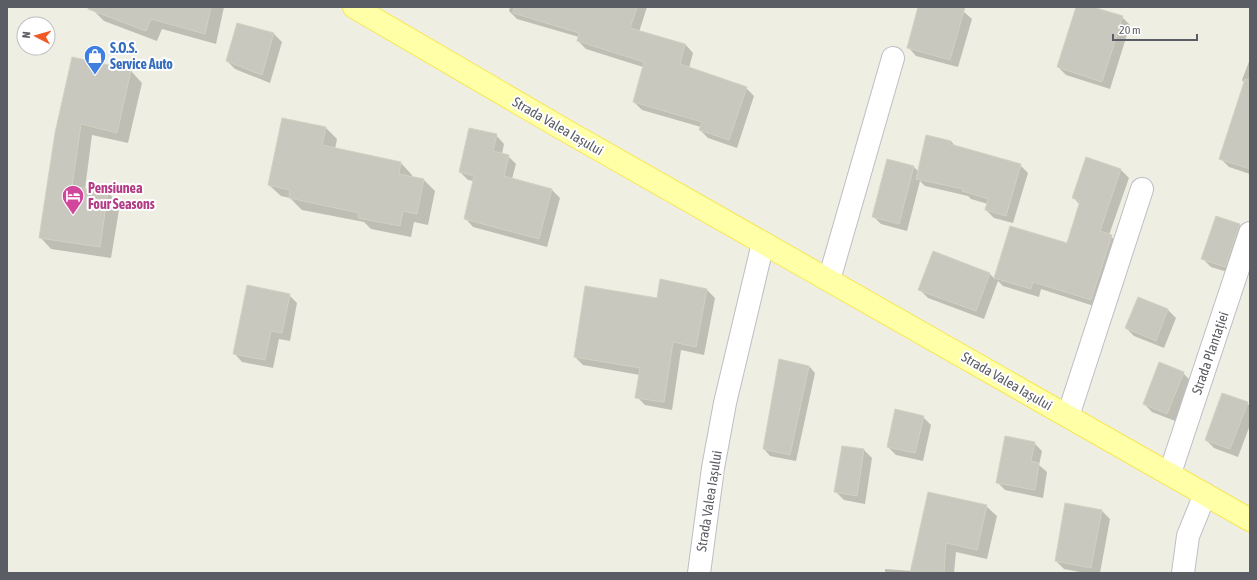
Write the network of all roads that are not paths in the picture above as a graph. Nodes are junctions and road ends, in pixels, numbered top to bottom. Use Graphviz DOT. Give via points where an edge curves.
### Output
graph roads {
  1 [pos="354,7"];
  2 [pos="893,58"];
  3 [pos="1142,189"];
  4 [pos="1250,233"];
  5 [pos="763,243"];
  6 [pos="828,280"];
  7 [pos="1068,416"];
  8 [pos="1170,473"];
  9 [pos="1205,494"];
  10 [pos="1250,520"];
  11 [pos="699,573"];
  12 [pos="1183,573"];
  1 -- 5 [label="main road, Strada Valea Iașului"];
  2 -- 6 [label="street"];
  3 -- 7 [label="street"];
  4 -- 8 [label="street, Strada Plantației"];
  5 -- 6 [label="main road, Strada Valea Iașului"];
  5 -- 11 [label="street, Strada Valea Iașului" via="724,403"];
  6 -- 7 [label="main road, Strada Valea Iașului"];
  7 -- 8 [label="main road, Strada Valea Iașului"];
  8 -- 9 [label="main road, Strada Valea Iașului"];
  9 -- 10 [label="main road, Strada Valea Iașului"];
  9 -- 12 [label="street" via="1188,536"];
}
